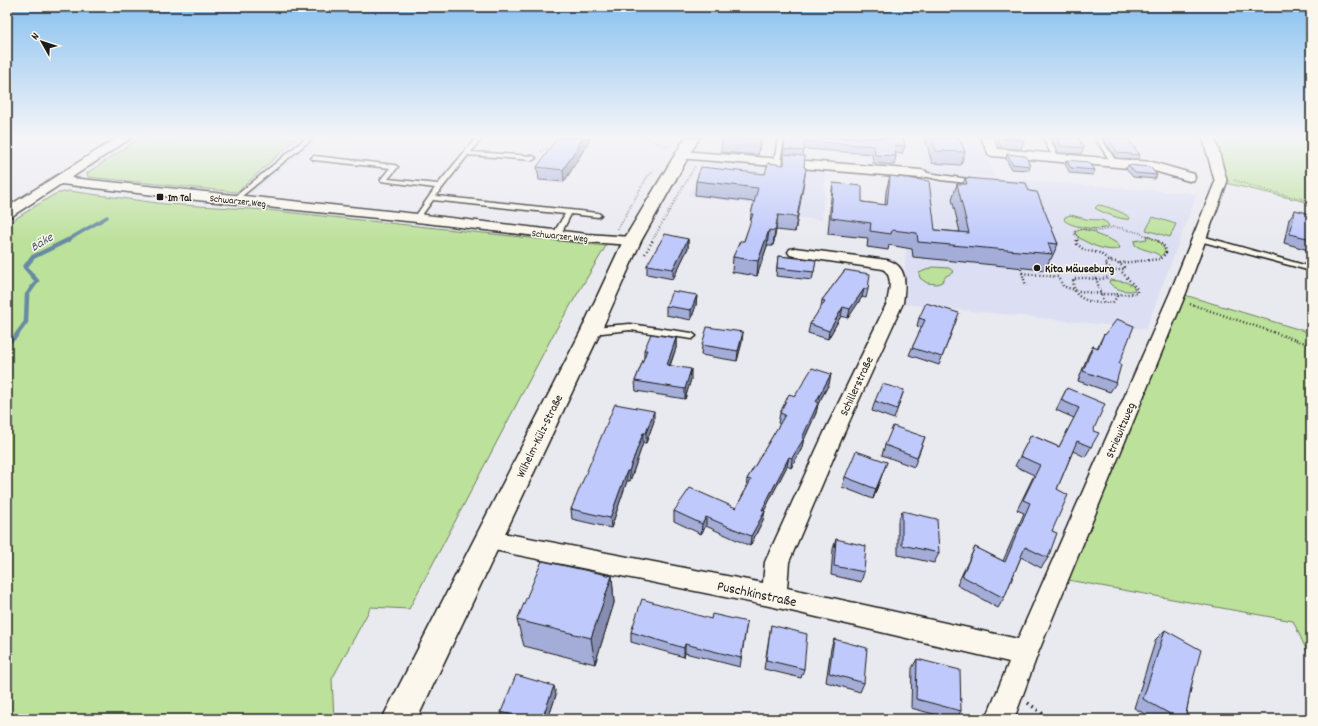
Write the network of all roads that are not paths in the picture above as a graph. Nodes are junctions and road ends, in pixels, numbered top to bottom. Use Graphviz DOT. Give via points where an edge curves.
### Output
graph roads {
  1 [pos="71,172"];
  2 [pos="268,172"];
  3 [pos="390,172"];
  4 [pos="451,172"];
  5 [pos="667,172"];
  6 [pos="893,172"];
  7 [pos="1172,172"];
  8 [pos="1218,172"];
  9 [pos="921,174"];
  10 [pos="1189,177"];
  11 [pos="58,180"];
  12 [pos="986,182"];
  13 [pos="439,186"];
  14 [pos="431,198"];
  15 [pos="234,200"];
  16 [pos="7,212"];
  17 [pos="569,212"];
  18 [pos="598,215"];
  19 [pos="417,218"];
  20 [pos="557,234"];
  21 [pos="1200,235"];
  22 [pos="632,241"];
  23 [pos="795,252"];
  24 [pos="1311,262"];
  25 [pos="1311,269"];
  26 [pos="592,330"];
  27 [pos="692,336"];
  28 [pos="487,540"];
  29 [pos="774,596"];
  30 [pos="1025,654"];
  31 [pos="399,719"];
  32 [pos="1000,719"];
  1 -- 11 [label="street"];
  2 -- 15 [label="lane"];
  3 -- 13 [label="lane" via="383,180"];
  4 -- 13 [label="lane"];
  5 -- 22 [label="street, Wilhelm-Külz-Straße"];
  6 -- 9 [label="street"];
  7 -- 10 [label="street"];
  8 -- 21 [label="street, Striewitzweg" via="1221,182"];
  9 -- 12 [label="lane"];
  11 -- 15 [label="street, Schwarzer Weg"];
  11 -- 16 [label="street"];
  13 -- 14 [label="lane"];
  14 -- 17 [label="lane"];
  14 -- 19 [label="lane"];
  15 -- 19 [label="street, Schwarzer Weg"];
  17 -- 18 [label="lane"];
  17 -- 20 [label="lane"];
  19 -- 20 [label="street, Schwarzer Weg"];
  20 -- 22 [label="street, Schwarzer Weg"];
  21 -- 24 [label="lane"];
  21 -- 25 [label="lane"];
  21 -- 30 [label="street, Striewitzweg" via="1176,299"];
  22 -- 26 [label="street, Wilhelm-Külz-Straße"];
  23 -- 29 [label="street, Schillerstraße" via="887,264 895,271 898,282 892,309 777,562"];
  26 -- 27 [label="lane" via="630,327"];
  26 -- 28 [label="street, Wilhelm-Külz-Straße"];
  28 -- 29 [label="street, Puschkinstraße"];
  28 -- 31 [label="street, Wilhelm-Külz-Straße"];
  29 -- 30 [label="street, Puschkinstraße"];
  30 -- 32 [label="street, Striewitzweg"];
}
